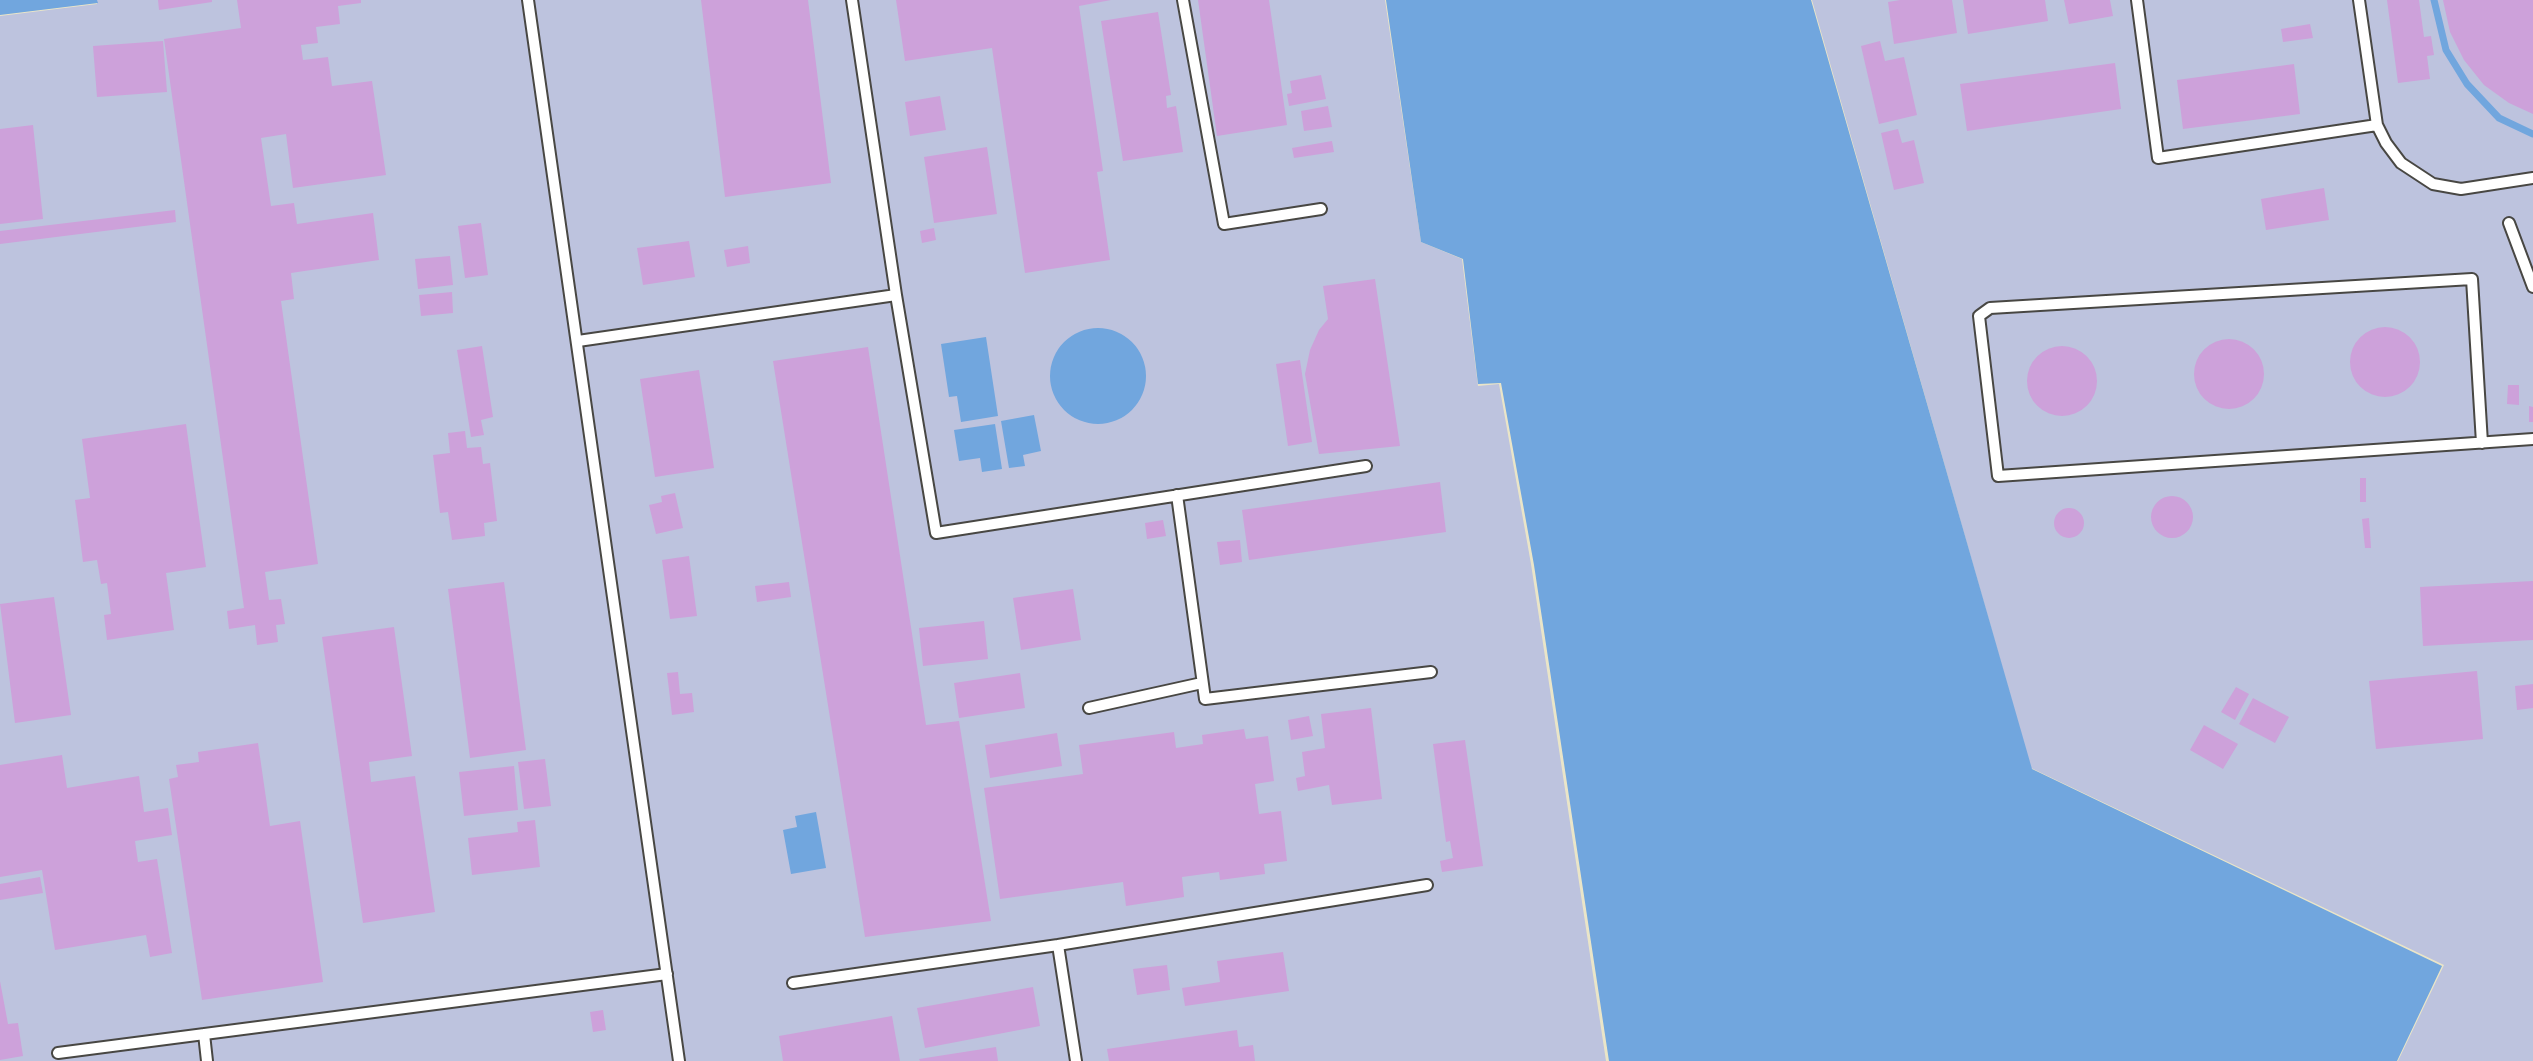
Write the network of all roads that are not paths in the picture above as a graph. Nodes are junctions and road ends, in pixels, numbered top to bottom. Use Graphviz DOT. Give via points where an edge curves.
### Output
graph roads {
  1 [pos="528,0"];
  2 [pos="852,0"];
  3 [pos="1183,0"];
  4 [pos="2137,0"];
  5 [pos="2359,0"];
  6 [pos="2377,125"];
  7 [pos="2533,178"];
  8 [pos="1321,209"];
  9 [pos="2509,223"];
  10 [pos="2533,287"];
  11 [pos="896,295"];
  12 [pos="578,341"];
  13 [pos="2533,439"];
  14 [pos="2482,443"];
  15 [pos="1366,466"];
  16 [pos="1177,495"];
  17 [pos="1431,672"];
  18 [pos="1202,683"];
  19 [pos="1089,708"];
  20 [pos="1427,885"];
  21 [pos="1058,945"];
  22 [pos="667,974"];
  23 [pos="793,983"];
  24 [pos="204,1034"];
  25 [pos="58,1053"];
  26 [pos="207,1061"];
  27 [pos="679,1061"];
  28 [pos="1076,1061"];
  1 -- 12 [label="lane"];
  2 -- 11 [label="lane"];
  3 -- 8 [label="lane" via="1224,224"];
  4 -- 6 [label="lane" via="2158,158"];
  5 -- 6 [label="lane"];
  6 -- 7 [label="lane" via="2401,163 2433,184 2461,189"];
  9 -- 10 [label="lane"];
  11 -- 12 [label="lane"];
  11 -- 16 [label="lane" via="936,533"];
  12 -- 22 [label="lane"];
  13 -- 14 [label="lane"];
  14 -- 14 [label="lane" via="1998,476 1979,316 1990,308 2472,279"];
  15 -- 16 [label="lane"];
  16 -- 18 [label="lane"];
  17 -- 18 [label="lane" via="1205,699"];
  18 -- 19 [label="lane"];
  20 -- 21 [label="lane"];
  21 -- 23 [label="lane"];
  21 -- 28 [label="lane"];
  22 -- 24 [label="lane"];
  22 -- 27 [label="lane"];
  24 -- 25 [label="lane"];
  24 -- 26 [label="lane"];
}
